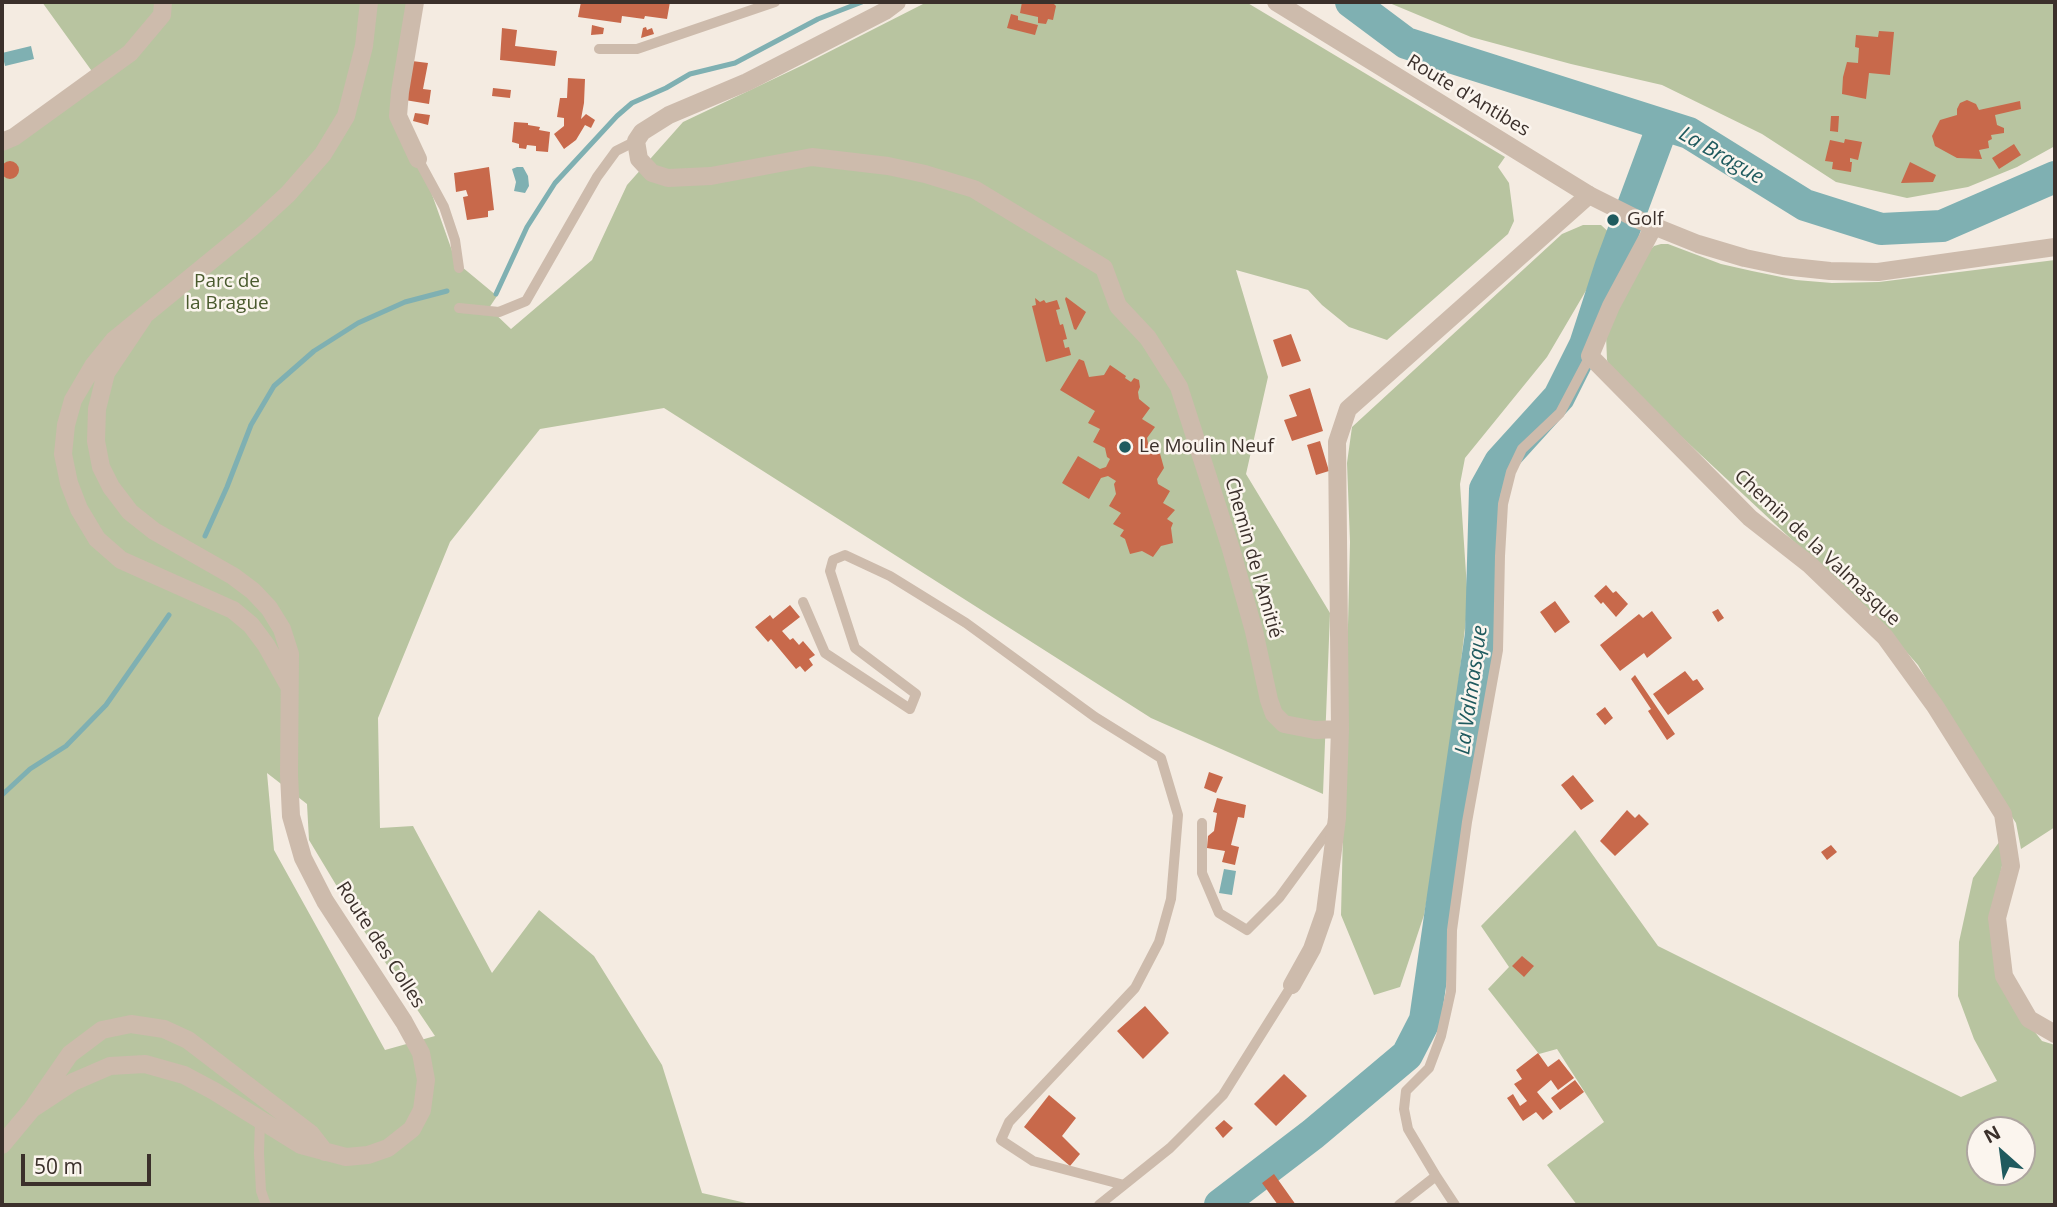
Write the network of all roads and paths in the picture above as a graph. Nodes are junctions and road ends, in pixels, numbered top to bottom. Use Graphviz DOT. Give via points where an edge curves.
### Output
graph roads {
  1 [pos="163,2"];
  2 [pos="369,2"];
  3 [pos="415,2"];
  4 [pos="775,2"];
  5 [pos="897,2"];
  6 [pos="1276,2"];
  7 [pos="599,49"];
  8 [pos="636,141"];
  9 [pos="2,142"];
  10 [pos="418,159"];
  11 [pos="1589,195"];
  12 [pos="1647,223"];
  13 [pos="2055,247"];
  14 [pos="459,268"];
  15 [pos="459,308"];
  16 [pos="143,318"];
  17 [pos="1590,356"];
  18 [pos="803,602"];
  19 [pos="289,686"];
  20 [pos="1340,729"];
  21 [pos="1337,818"];
  22 [pos="1202,823"];
  23 [pos="1292,985"];
  24 [pos="2055,1034"];
  25 [pos="32,1109"];
  26 [pos="260,1121"];
  27 [pos="2,1145"];
  28 [pos="325,1152"];
  29 [pos="1436,1176"];
  30 [pos="1124,1185"];
  31 [pos="266,1205"];
  32 [pos="1099,1205"];
  33 [pos="1399,1205"];
  34 [pos="1455,1205"];
  1 -- 9 [label="street" via="162,15 130,53"];
  2 -- 16 [label="street, Route des Colles" via="364,46 346,116 323,154 251,228"];
  3 -- 10 [label="street" via="398,116"];
  4 -- 7 [label="lane" via="637,49"];
  5 -- 8 [label="street" via="747,82 669,115"];
  6 -- 11 [label="street, Route d'Antibes"];
  8 -- 15 [label="lane" via="615,152 597,177 526,300 499,312"];
  8 -- 20 [label="street, Chemin de l'Amitié" via="639,159 652,173 668,178 711,176 812,157 925,174 974,189 1104,268 1118,306 1149,338 1179,387 1231,549 1275,713 1283,724"];
  10 -- 14 [label="lane" via="444,207"];
  11 -- 12 [label="street, Route d'Antibes"];
  11 -- 20 [label="street" via="1348,409 1336,442"];
  12 -- 13 [label="street, Route d'Antibes" via="1745,258 1830,271 1878,272"];
  12 -- 17 [label="street"];
  16 -- 19 [label="street, Route des Colles" via="106,373 97,409 101,467 130,512 233,576 270,608 290,654"];
  16 -- 19 [label="street, Route des Colles" via="114,340 73,400 63,454 79,509 97,539 121,560 233,610 251,625"];
  17 -- 24 [label="street, Chemin de la Valmasque" via="1750,517 1810,565 1885,637 1935,706 2003,814 2011,866 1997,918 2004,976 2029,1019"];
  17 -- 29 [label="lane" via="1560,413 1522,449 1503,504 1498,650 1467,821 1452,930 1451,991 1429,1068 1406,1091 1404,1109 1408,1129"];
  18 -- 30 [label="lane" via="825,653 910,709 916,694 855,648 830,571 833,560 845,555 890,576 966,623 1095,717 1161,758 1178,816 1171,899 1159,942 1135,988 1009,1122 1001,1140 1032,1161"];
  19 -- 28 [label="street, Route des Colles" via="291,816 303,858 325,901 404,1022 421,1053 426,1080 422,1110 412,1129 388,1149 346,1157"];
  20 -- 21 [label="street"];
  21 -- 22 [label="lane" via="1279,898 1247,930 1219,913 1202,873"];
  21 -- 23 [label="street" via="1325,912"];
  23 -- 30 [label="lane" via="1223,1095 1170,1148"];
  25 -- 26 [label="street, Route des Colles" via="73,1082 110,1066 145,1063 184,1074"];
  25 -- 27 [label="street, Route des Colles"];
  25 -- 28 [label="street, Route des Colles" via="70,1054 102,1030 131,1024 164,1028 253,1089 311,1135"];
  26 -- 28 [label="street, Route des Colles" via="301,1145"];
  26 -- 31 [label="lane" via="261,1191"];
  29 -- 33 [label="lane"];
  29 -- 34 [label="lane"];
  30 -- 32 [label="lane"];
}
